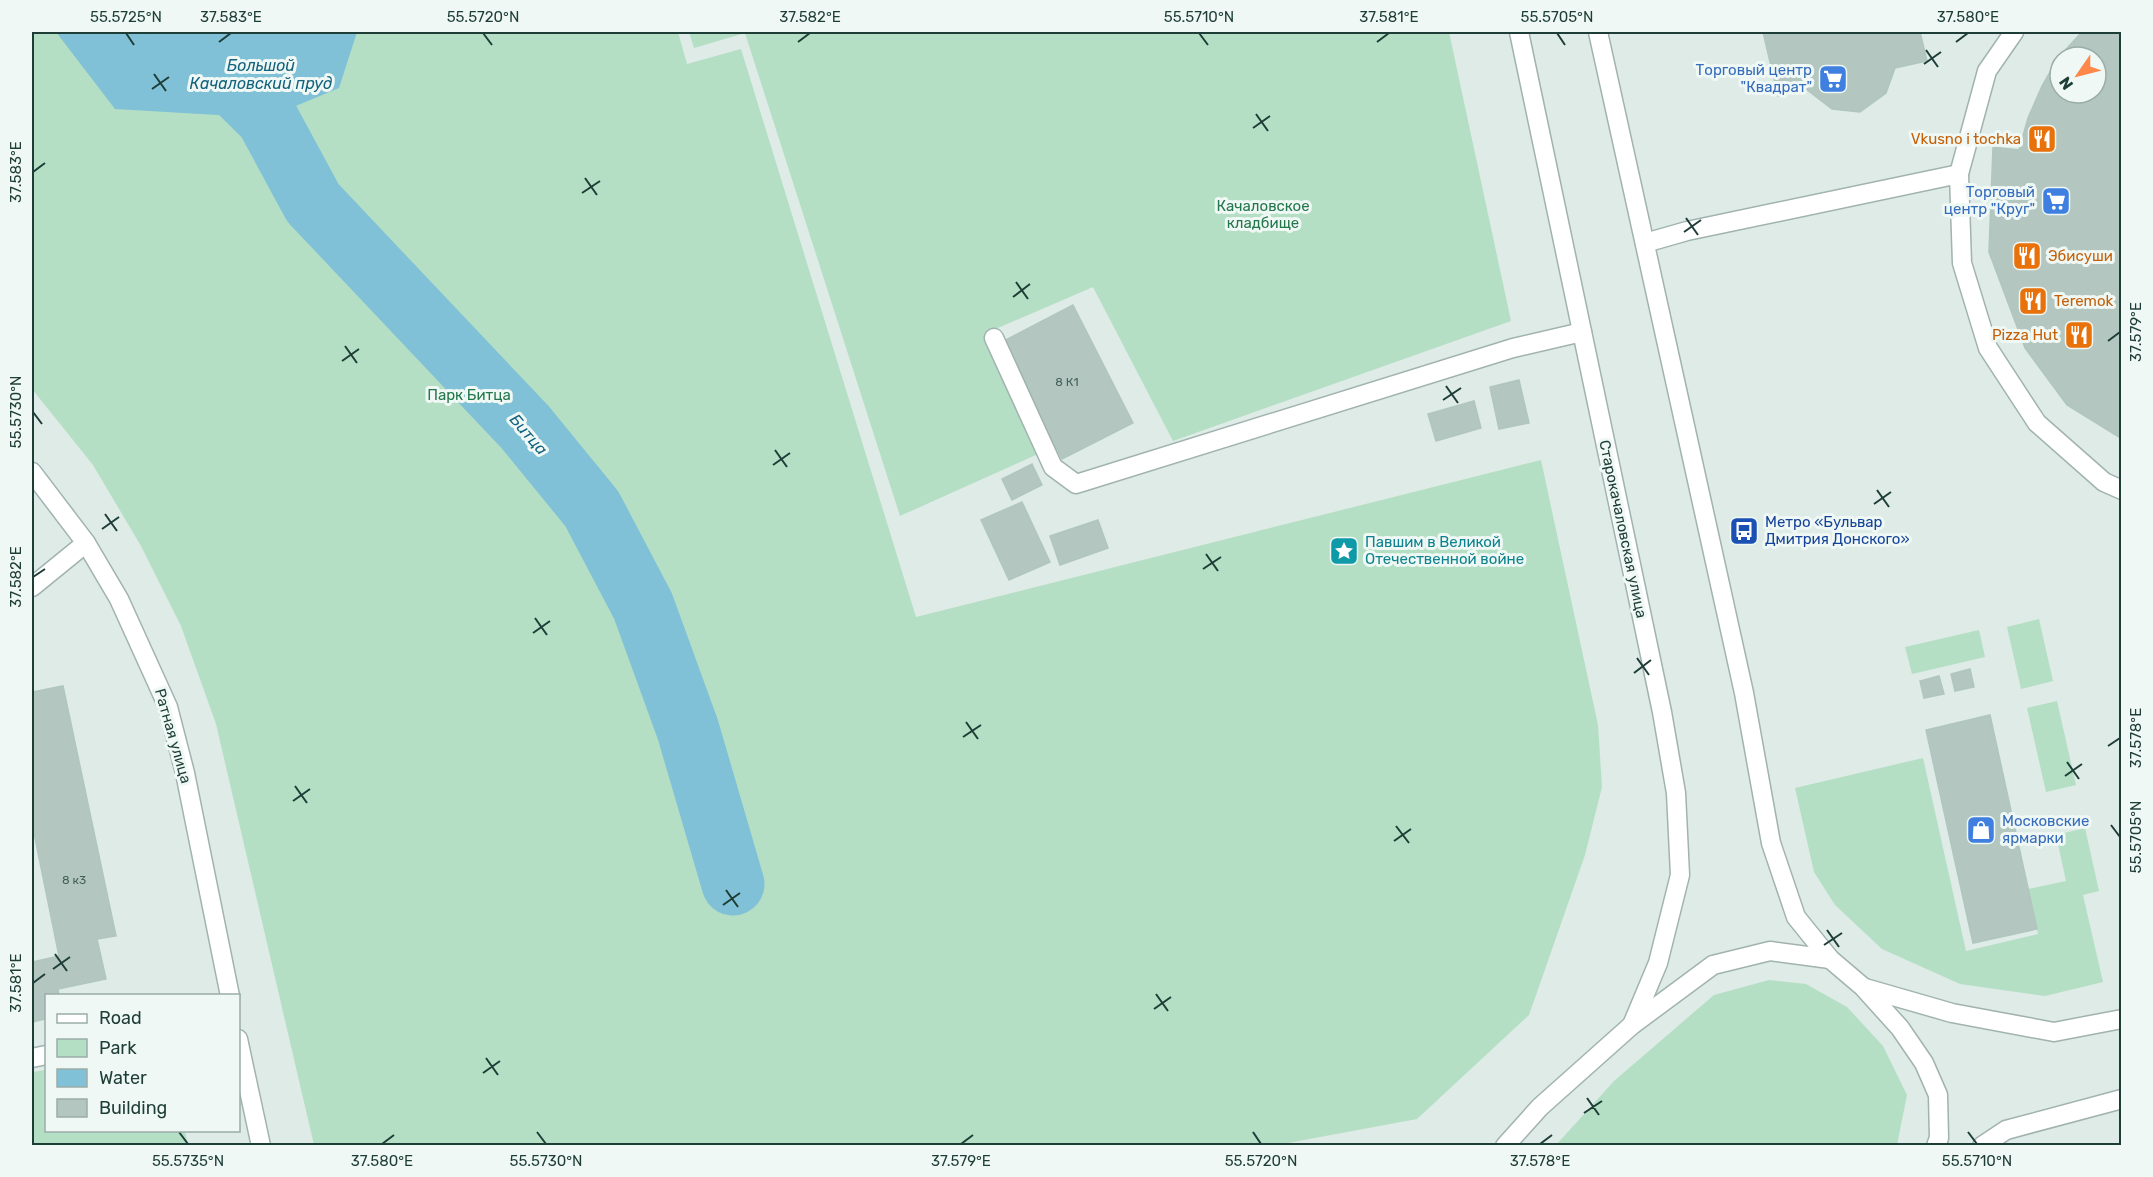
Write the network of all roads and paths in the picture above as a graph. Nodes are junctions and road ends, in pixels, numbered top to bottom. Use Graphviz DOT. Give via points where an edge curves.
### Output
graph roads {
  1 [pos="1519,32"];
  2 [pos="1598,32"];
  3 [pos="2014,32"];
  4 [pos="1959,174"];
  5 [pos="1645,243"];
  6 [pos="1582,332"];
  7 [pos="994,338"];
  8 [pos="32,472"];
  9 [pos="2121,490"];
  10 [pos="86,543"];
  11 [pos="32,587"];
  12 [pos="1830,959"];
  13 [pos="1863,987"];
  14 [pos="230,994"];
  15 [pos="2121,1019"];
  16 [pos="1632,1024"];
  17 [pos="240,1048"];
  18 [pos="2121,1099"];
  19 [pos="261,1146"];
  20 [pos="1505,1146"];
  21 [pos="1936,1146"];
  22 [pos="1982,1146"];
  1 -- 6 [label="street, Старокачаловская улица"];
  2 -- 5 [label="street"];
  3 -- 4 [label="street" via="1987,71"];
  4 -- 5 [label="street"];
  4 -- 9 [label="street" via="1962,263 1988,348 2037,423 2104,482"];
  5 -- 12 [label="street" via="1744,693 1771,843 1796,917"];
  6 -- 7 [label="street" via="1502,351 1076,484 1053,467"];
  6 -- 16 [label="street, Старокачаловская улица" via="1676,793 1680,875 1658,963"];
  8 -- 10 [label="street, Ратная улица"];
  10 -- 11 [label="street"];
  10 -- 14 [label="street, Ратная улица" via="123,608 168,707"];
  12 -- 13 [label="street"];
  12 -- 16 [label="street" via="1770,951 1713,965"];
  13 -- 15 [label="street" via="1952,1013 2055,1032"];
  13 -- 21 [label="street" via="1900,1028 1924,1063 1938,1095"];
  16 -- 20 [label="street" via="1540,1107"];
  17 -- 19 [label="street"];
  18 -- 22 [label="street" via="2006,1130"];
}
